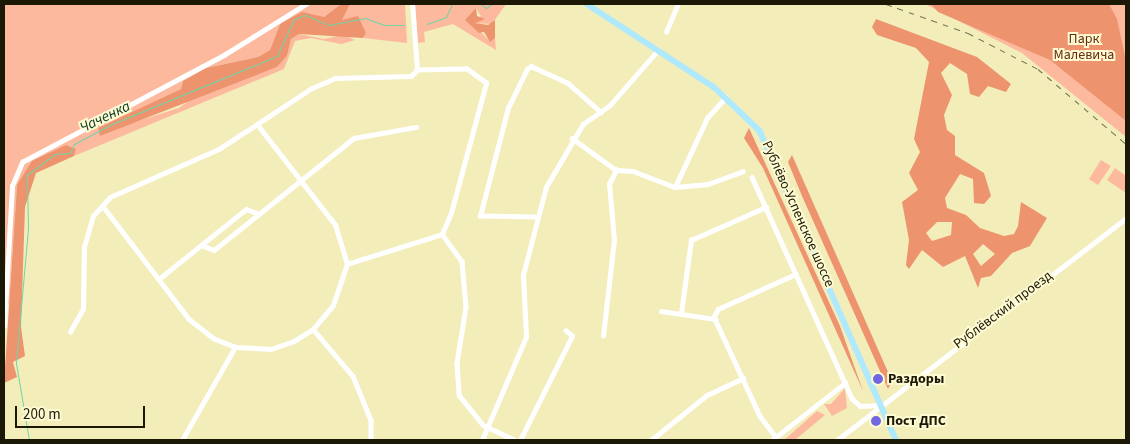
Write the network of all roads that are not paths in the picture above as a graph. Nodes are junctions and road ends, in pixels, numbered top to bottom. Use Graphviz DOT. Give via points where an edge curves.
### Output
graph roads {
  1 [pos="306,4"];
  2 [pos="412,4"];
  3 [pos="588,4"];
  4 [pos="678,4"];
  5 [pos="666,32"];
  6 [pos="658,50"];
  7 [pos="418,70"];
  8 [pos="726,96"];
  9 [pos="601,112"];
  10 [pos="258,126"];
  11 [pos="416,128"];
  12 [pos="572,138"];
  13 [pos="616,170"];
  14 [pos="743,172"];
  15 [pos="752,177"];
  16 [pos="300,179"];
  17 [pos="675,186"];
  18 [pos="103,206"];
  19 [pos="766,207"];
  20 [pos="257,214"];
  21 [pos="536,216"];
  22 [pos="1126,218"];
  23 [pos="442,234"];
  24 [pos="201,245"];
  25 [pos="347,264"];
  26 [pos="796,274"];
  27 [pos="160,278"];
  28 [pos="660,311"];
  29 [pos="681,313"];
  30 [pos="713,318"];
  31 [pos="4,326"];
  32 [pos="313,329"];
  33 [pos="566,331"];
  34 [pos="70,332"];
  35 [pos="603,336"];
  36 [pos="234,347"];
  37 [pos="742,378"];
  38 [pos="845,383"];
  39 [pos="881,404"];
  40 [pos="488,428"];
  41 [pos="774,439"];
  42 [pos="182,440"];
  43 [pos="371,440"];
  44 [pos="482,440"];
  45 [pos="515,440"];
  46 [pos="520,440"];
  47 [pos="650,440"];
  48 [pos="837,440"];
  49 [pos="896,440"];
  1 -- 31 [label="street" via="224,55 22,162 12,186"];
  2 -- 7 [label="street"];
  3 -- 6 [label="main road, Рублёво-Успенское шоссе"];
  4 -- 5 [label="street"];
  6 -- 8 [label="main road, Рублёво-Успенское шоссе"];
  6 -- 9 [label="street"];
  7 -- 10 [label="street" via="412,76 395,78 335,78 312,88"];
  7 -- 23 [label="street" via="467,69 486,83"];
  8 -- 17 [label="street" via="707,118"];
  8 -- 39 [label="main road, Рублёво-Успенское шоссе" via="752,120 774,156"];
  9 -- 12 [label="street"];
  9 -- 21 [label="street" via="568,84 531,66 527,70 508,108 480,216"];
  10 -- 16 [label="street"];
  10 -- 18 [label="street" via="219,149 138,181"];
  11 -- 16 [label="street" via="364,133"];
  12 -- 13 [label="street"];
  12 -- 21 [label="street"];
  13 -- 17 [label="street" via="633,171"];
  13 -- 35 [label="street" via="609,184 614,240"];
  14 -- 17 [label="street" via="708,184"];
  15 -- 19 [label="street"];
  16 -- 20 [label="street"];
  16 -- 25 [label="street" via="336,225"];
  18 -- 27 [label="street"];
  18 -- 34 [label="street" via="93,216 84,246 83,310"];
  19 -- 26 [label="street"];
  19 -- 29 [label="street" via="692,240"];
  20 -- 24 [label="street" via="246,209"];
  20 -- 24 [label="street" via="214,250"];
  21 -- 40 [label="street" via="523,275 526,337"];
  22 -- 39 [label="street, Рублёвский проезд"];
  23 -- 25 [label="street"];
  23 -- 40 [label="street" via="462,262 466,307 457,363 459,395"];
  24 -- 27 [label="street"];
  25 -- 32 [label="street" via="333,305"];
  26 -- 30 [label="street" via="718,309"];
  26 -- 38 [label="street"];
  27 -- 36 [label="street" via="189,319 213,338"];
  28 -- 29 [label="street"];
  29 -- 30 [label="street"];
  30 -- 37 [label="street"];
  32 -- 36 [label="street" via="271,349"];
  32 -- 43 [label="street" via="353,376 371,420"];
  33 -- 46 [label="street" via="572,336"];
  36 -- 42 [label="street"];
  37 -- 41 [label="street"];
  37 -- 47 [label="street" via="707,394"];
  38 -- 39 [label="street" via="860,406"];
  38 -- 41 [label="street"];
  39 -- 48 [label="street, Рублёвский проезд"];
  39 -- 49 [label="main road, Рублёво-Успенское шоссе"];
  40 -- 44 [label="street"];
  40 -- 45 [label="street"];
}
